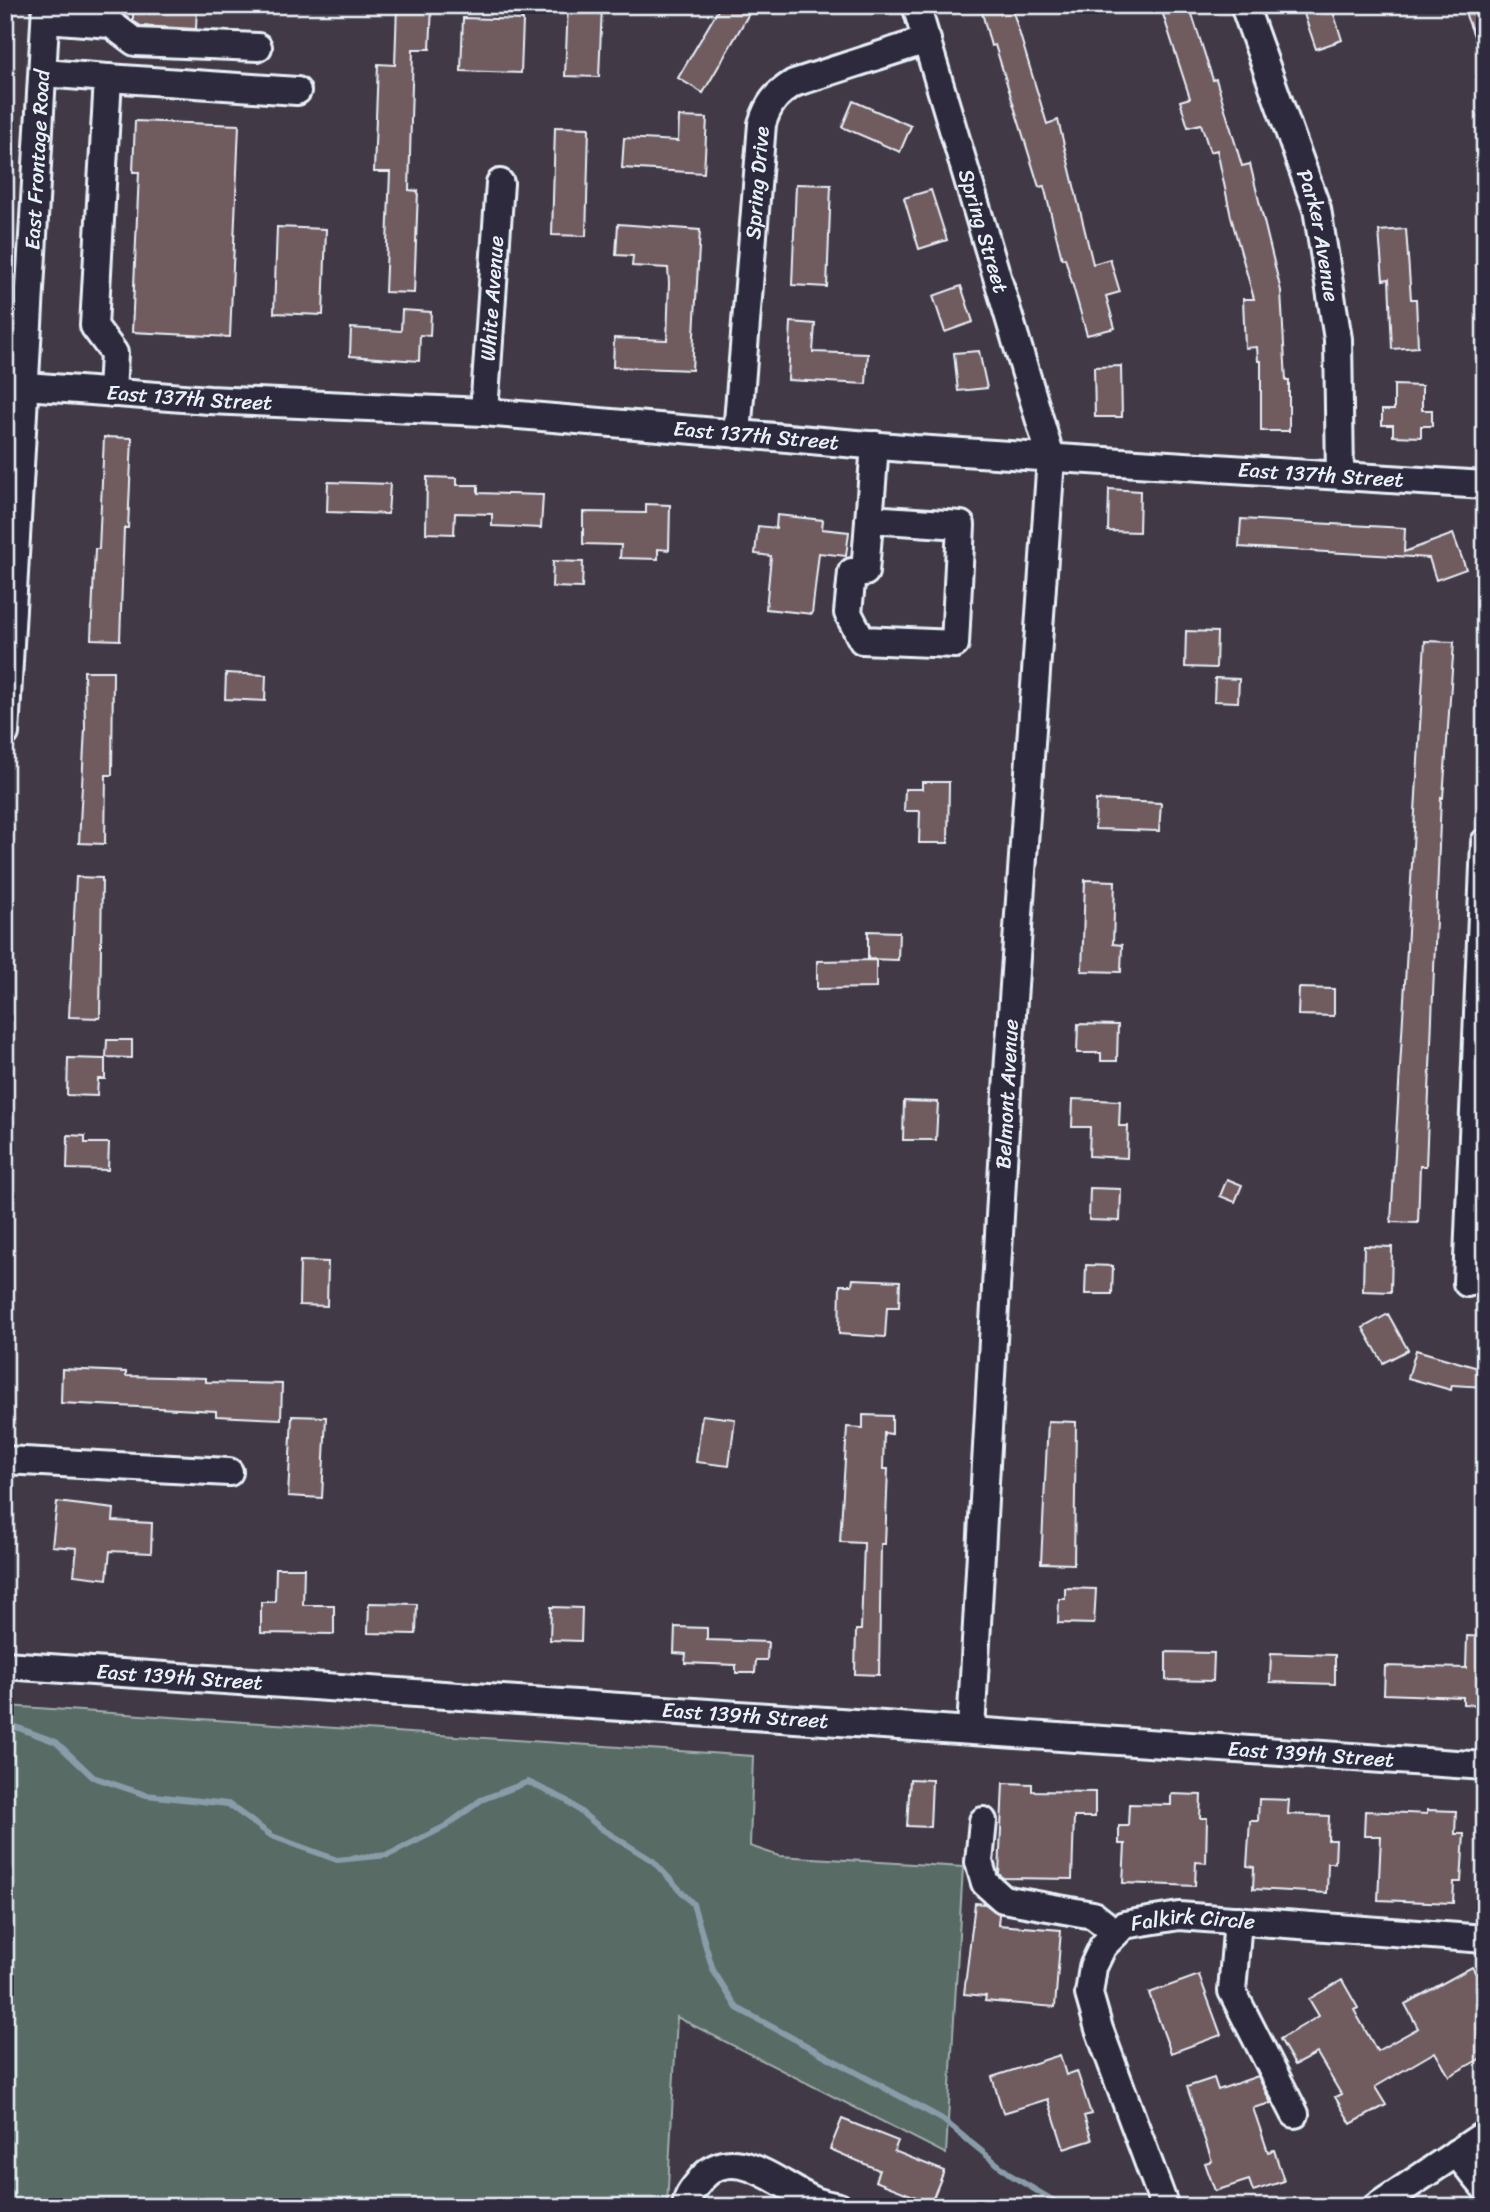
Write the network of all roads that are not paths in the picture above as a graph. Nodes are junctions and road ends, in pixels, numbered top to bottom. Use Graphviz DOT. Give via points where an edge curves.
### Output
graph roads {
  1 [pos="916,5"];
  2 [pos="1244,5"];
  3 [pos="46,12"];
  4 [pos="927,40"];
  5 [pos="258,47"];
  6 [pos="43,73"];
  7 [pos="108,78"];
  8 [pos="297,91"];
  9 [pos="500,183"];
  10 [pos="26,386"];
  11 [pos="112,393"];
  12 [pos="484,412"];
  13 [pos="737,434"];
  14 [pos="875,445"];
  15 [pos="1051,458"];
  16 [pos="1340,476"];
  17 [pos="1485,485"];
  18 [pos="869,519"];
  19 [pos="5,733"];
  20 [pos="1485,842"];
  21 [pos="1482,961"];
  22 [pos="1467,1283"];
  23 [pos="5,1460"];
  24 [pos="229,1472"];
  25 [pos="5,1665"];
  26 [pos="971,1730"];
  27 [pos="1485,1766"];
  28 [pos="983,1821"];
  29 [pos="1238,1920"];
  30 [pos="1116,1933"];
  31 [pos="1485,1939"];
  32 [pos="1295,2114"];
  33 [pos="1485,2134"];
  34 [pos="1457,2153"];
  35 [pos="1485,2188"];
  36 [pos="687,2207"];
  37 [pos="839,2207"];
  38 [pos="1165,2207"];
  39 [pos="1376,2207"];
  1 -- 4 [label="street, Spring Street"];
  2 -- 16 [label="street, Parker Avenue" via="1317,209 1338,339"];
  3 -- 5 [label="street" via="111,24 135,43"];
  3 -- 6 [label="street, East Frontage Road"];
  4 -- 13 [label="street, Spring Drive" via="794,83 778,92 767,107"];
  4 -- 15 [label="street, Spring Street"];
  6 -- 7 [label="street"];
  6 -- 10 [label="street, East Frontage Road"];
  7 -- 8 [label="street"];
  7 -- 11 [label="street" via="94,326 114,353"];
  9 -- 12 [label="street, White Avenue"];
  10 -- 11 [label="street, East 137th Street"];
  10 -- 19 [label="street, East Frontage Road"];
  11 -- 12 [label="street, East 137th Street"];
  12 -- 13 [label="street, East 137th Street"];
  13 -- 14 [label="street, East 137th Street"];
  14 -- 15 [label="street, East 137th Street"];
  14 -- 18 [label="street"];
  15 -- 16 [label="street, East 137th Street"];
  15 -- 26 [label="street, Belmont Avenue" via="1008,1070"];
  16 -- 17 [label="street, East 137th Street"];
  18 -- 18 [label="street" via="864,572 852,572 848,613 862,640 955,644 961,525"];
  20 -- 21 [label="street"];
  21 -- 22 [label="street"];
  23 -- 24 [label="street"];
  25 -- 26 [label="street, East 139th Street"];
  26 -- 27 [label="street, East 139th Street"];
  28 -- 30 [label="street" via="979,1862 985,1883 1003,1899 1093,1915"];
  29 -- 30 [label="street, Falkirk Circle" via="1179,1916 1124,1925"];
  29 -- 31 [label="street, Falkirk Circle"];
  29 -- 32 [label="street" via="1232,1991"];
  30 -- 38 [label="street, Falkirk Circle" via="1093,1967 1090,1994"];
  33 -- 34 [label="street"];
  34 -- 35 [label="street"];
  34 -- 39 [label="street"];
  36 -- 37 [label="street" via="687,2197 704,2175 720,2166 738,2164 756,2168 813,2201"];
}
